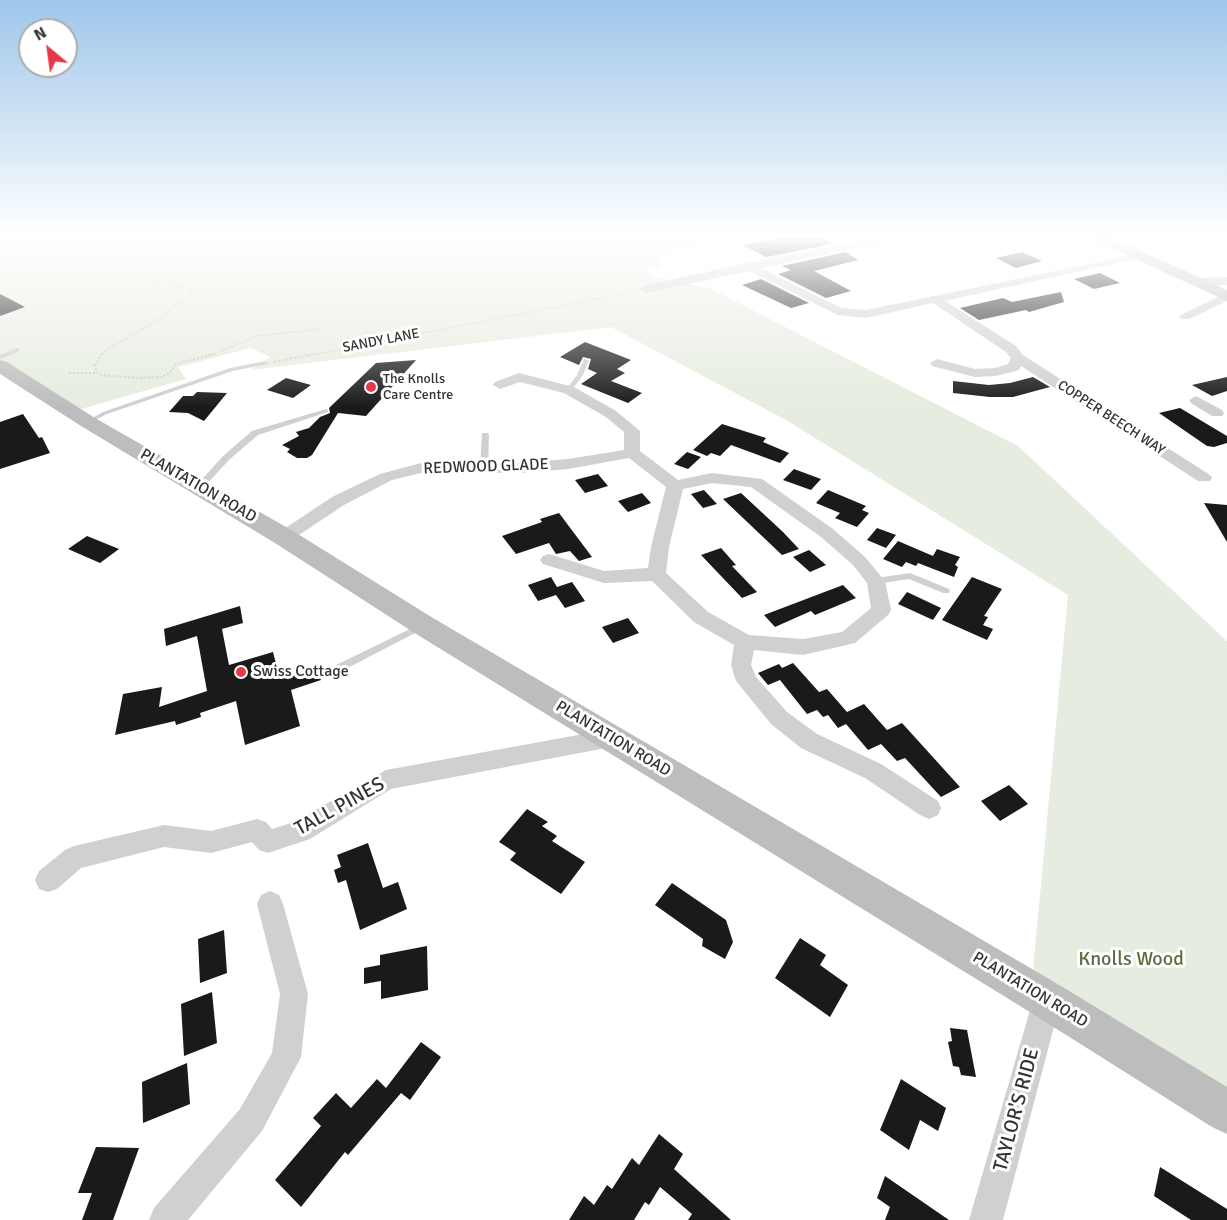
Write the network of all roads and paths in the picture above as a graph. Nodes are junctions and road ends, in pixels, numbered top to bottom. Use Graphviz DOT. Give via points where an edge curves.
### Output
graph roads {
  1 [pos="191,294"];
  2 [pos="621,294"];
  3 [pos="804,294"];
  4 [pos="963,294"];
  5 [pos="1227,296"];
  6 [pos="936,300"];
  7 [pos="1185,316"];
  8 [pos="322,329"];
  9 [pos="17,350"];
  10 [pos="0,357"];
  11 [pos="1018,358"];
  12 [pos="586,360"];
  13 [pos="266,363"];
  14 [pos="938,363"];
  15 [pos="0,366"];
  16 [pos="69,373"];
  17 [pos="99,373"];
  18 [pos="500,384"];
  19 [pos="569,390"];
  20 [pos="1196,400"];
  21 [pos="326,411"];
  22 [pos="1224,414"];
  23 [pos="88,422"];
  24 [pos="485,435"];
  25 [pos="632,453"];
  26 [pos="484,469"];
  27 [pos="1204,478"];
  28 [pos="200,486"];
  29 [pos="675,486"];
  30 [pos="284,537"];
  31 [pos="549,561"];
  32 [pos="657,574"];
  33 [pos="876,581"];
  34 [pos="946,591"];
  35 [pos="423,625"];
  36 [pos="745,642"];
  37 [pos="325,675"];
  38 [pos="611,738"];
  39 [pos="929,808"];
  40 [pos="48,880"];
  41 [pos="270,904"];
  42 [pos="1047,1000"];
  43 [pos="1227,1112"];
  44 [pos="166,1220"];
  45 [pos="986,1220"];
  1 -- 17 [label="path" via="157,321 106,350 95,365"];
  2 -- 13 [label="path, SANDY LANE"];
  3 -- 6 [label="street" via="838,311 866,314"];
  4 -- 6 [label="street"];
  5 -- 7 [label="street"];
  6 -- 11 [label="street, COPPER BEECH WAY" via="1011,349"];
  8 -- 17 [label="path" via="257,336 219,353 176,364 161,377 111,377"];
  9 -- 10 [label="lane"];
  11 -- 14 [label="street" via="1014,367 996,372 975,373"];
  11 -- 27 [label="street, COPPER BEECH WAY"];
  12 -- 19 [label="lane"];
  13 -- 23 [label="lane" via="232,369"];
  15 -- 23 [label="street, PLANTATION ROAD"];
  16 -- 17 [label="path"];
  18 -- 19 [label="street" via="519,377"];
  19 -- 25 [label="street" via="612,414 632,431"];
  20 -- 22 [label="street"];
  21 -- 28 [label="lane" via="255,433"];
  23 -- 28 [label="street, PLANTATION ROAD"];
  24 -- 26 [label="lane"];
  25 -- 26 [label="street, REDWOOD GLADE" via="568,464"];
  25 -- 29 [label="street"];
  26 -- 30 [label="street, REDWOOD GLADE" via="424,467 386,477 338,501"];
  28 -- 30 [label="street, PLANTATION ROAD"];
  29 -- 32 [label="street"];
  29 -- 33 [label="street" via="712,478 756,483 827,532"];
  30 -- 35 [label="street, PLANTATION ROAD"];
  31 -- 32 [label="street" via="604,577"];
  32 -- 36 [label="street" via="701,617"];
  33 -- 34 [label="lane" via="910,576"];
  33 -- 36 [label="street" via="881,610 848,638 803,646"];
  35 -- 37 [label="lane"];
  35 -- 38 [label="street, PLANTATION ROAD"];
  36 -- 39 [label="street" via="741,665 747,681 779,717 809,741 873,771"];
  38 -- 40 [label="street, TALL PINES" via="386,780 302,831 268,842 257,830 211,842 164,836 74,858"];
  38 -- 42 [label="street, PLANTATION ROAD"];
  41 -- 44 [label="street" via="294,994 286,1058 251,1120"];
  42 -- 43 [label="street, PLANTATION ROAD"];
  42 -- 45 [label="street, TAYLOR'S RIDE"];
}
